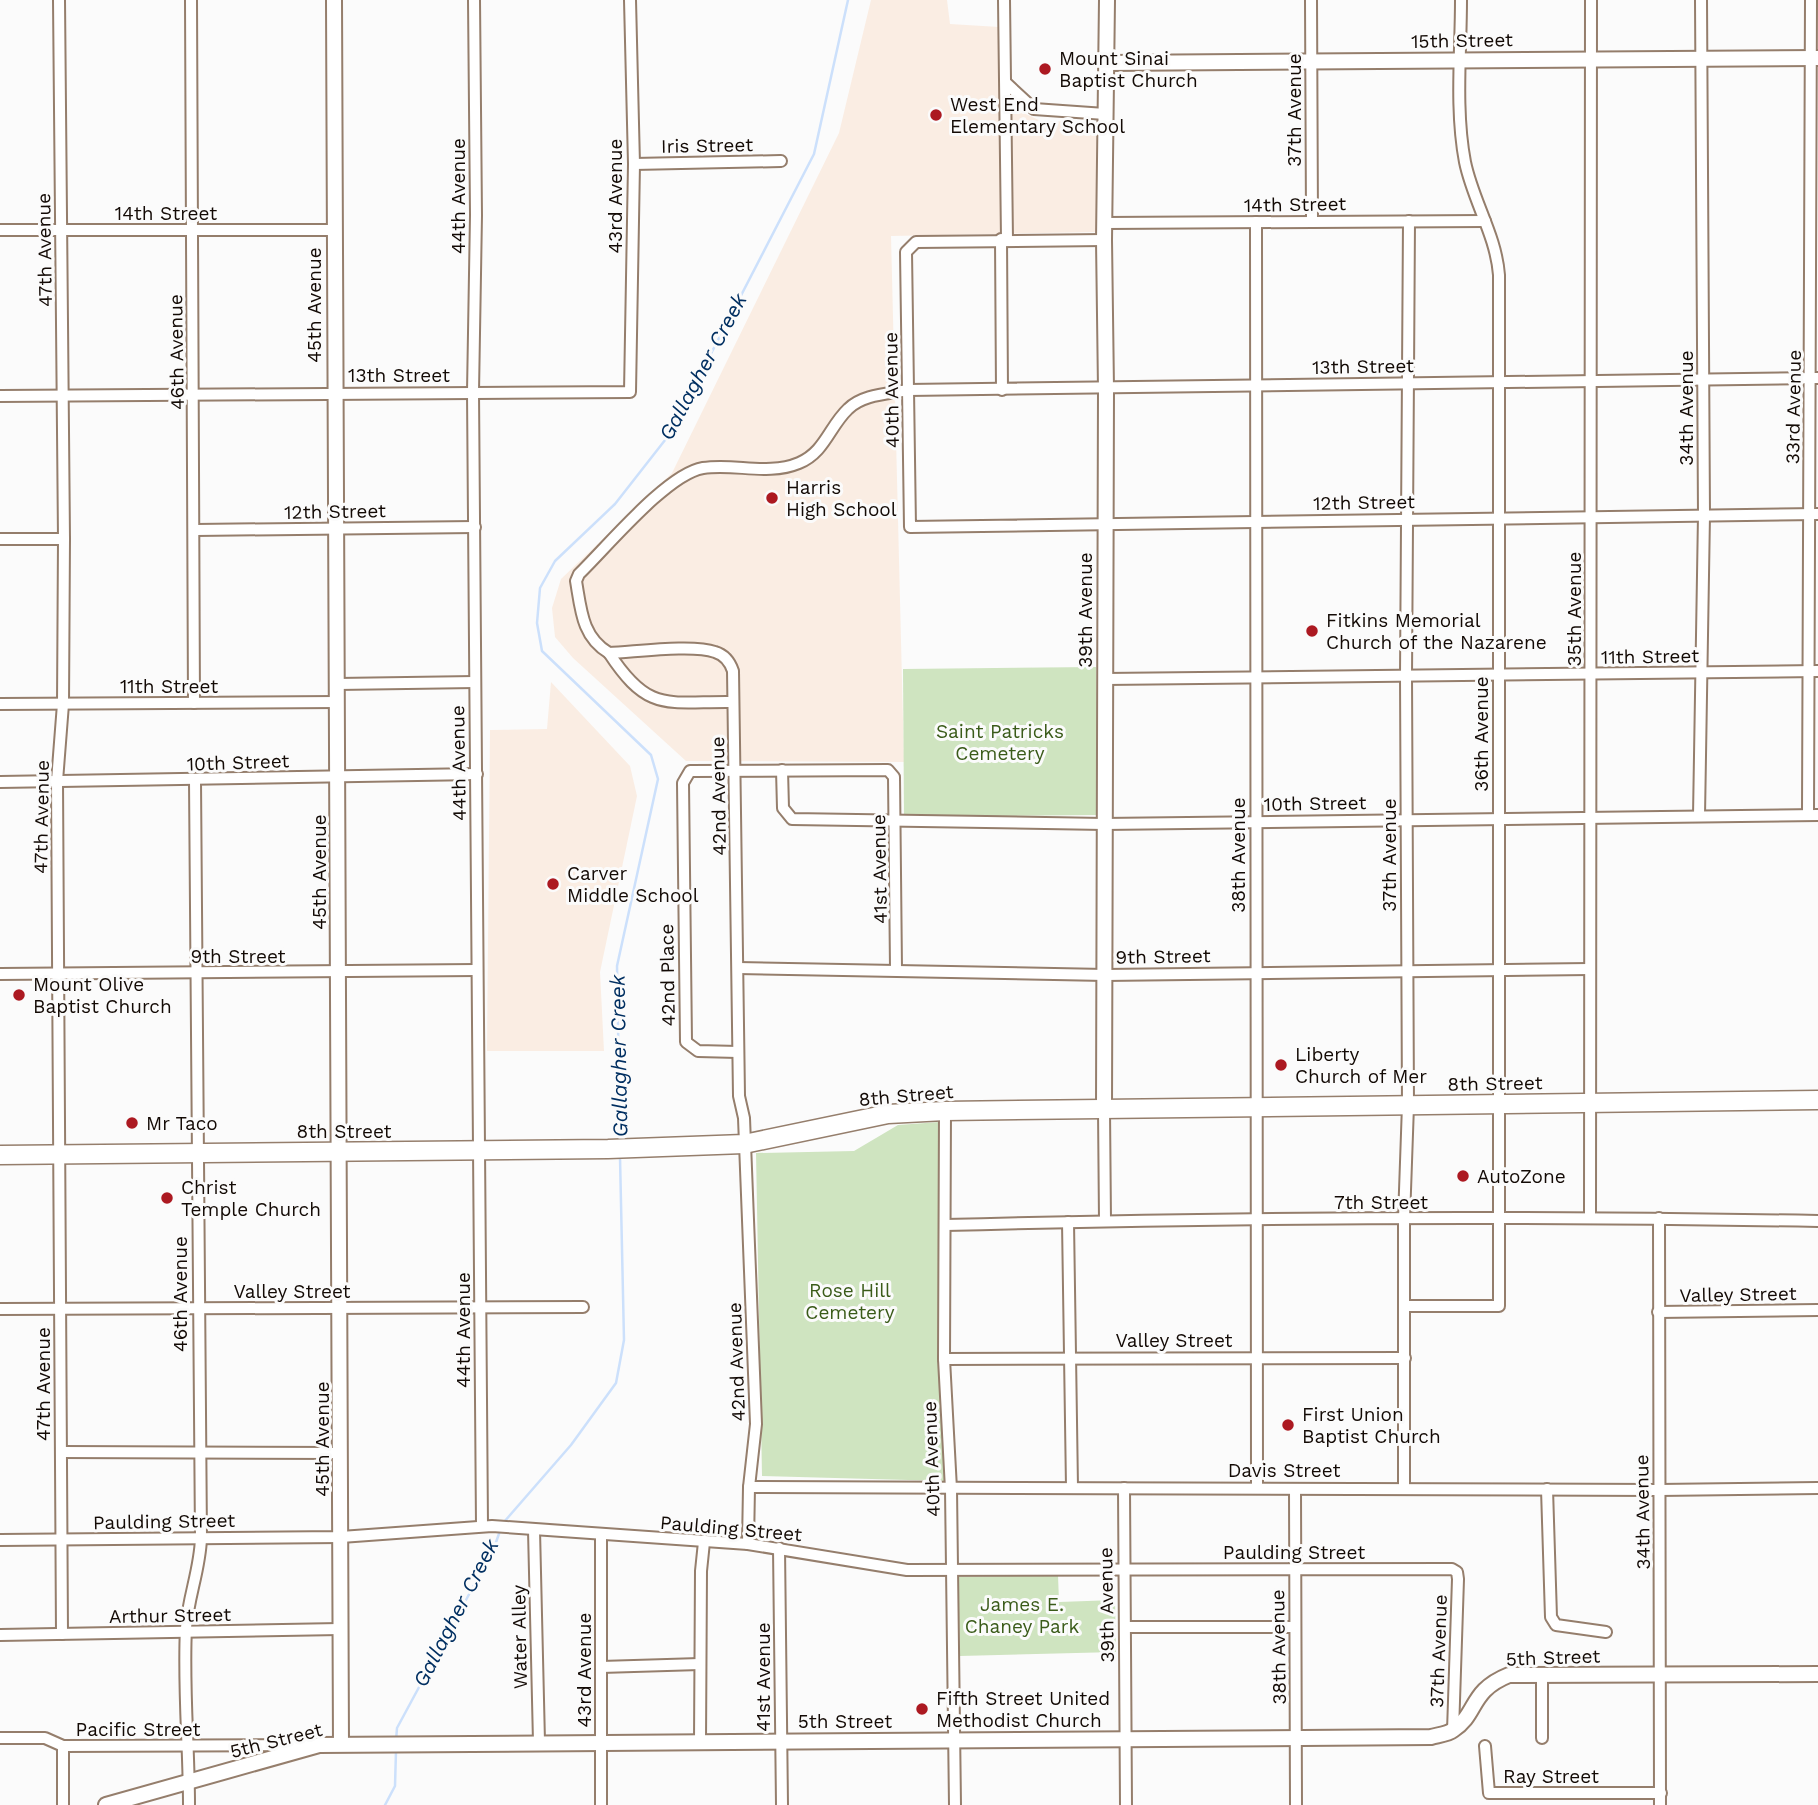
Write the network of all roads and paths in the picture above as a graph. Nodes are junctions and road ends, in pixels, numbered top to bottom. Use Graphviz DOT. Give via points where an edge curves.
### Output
graph roads {
  1 [pos="60,0"];
  2 [pos="191,0"];
  3 [pos="334,0"];
  4 [pos="474,0"];
  5 [pos="630,0"];
  6 [pos="1004,0"];
  7 [pos="1107,0"];
  8 [pos="1311,0"];
  9 [pos="1461,0"];
  10 [pos="1591,0"];
  11 [pos="1701,0"];
  12 [pos="1811,0"];
  13 [pos="1592,58"];
  14 [pos="1701,58"];
  15 [pos="1814,58"];
  16 [pos="1311,60"];
  17 [pos="1462,60"];
  18 [pos="1107,63"];
  19 [pos="1006,83"];
  20 [pos="1105,114"];
  21 [pos="781,162"];
  22 [pos="634,164"];
  23 [pos="1311,221"];
  24 [pos="1409,221"];
  25 [pos="1485,221"];
  26 [pos="1256,222"];
  27 [pos="1105,223"];
  28 [pos="0,230"];
  29 [pos="61,230"];
  30 [pos="192,230"];
  31 [pos="333,230"];
  32 [pos="1004,239"];
  33 [pos="1104,240"];
  34 [pos="1815,378"];
  35 [pos="1703,380"];
  36 [pos="1408,382"];
  37 [pos="1592,382"];
  38 [pos="1500,383"];
  39 [pos="1255,387"];
  40 [pos="1106,389"];
  41 [pos="908,390"];
  42 [pos="1002,390"];
  43 [pos="334,392"];
  44 [pos="473,392"];
  45 [pos="630,392"];
  46 [pos="194,394"];
  47 [pos="63,395"];
  48 [pos="0,396"];
  49 [pos="1813,514"];
  50 [pos="1704,515"];
  51 [pos="1592,516"];
  52 [pos="1499,518"];
  53 [pos="1408,519"];
  54 [pos="1256,521"];
  55 [pos="1105,524"];
  56 [pos="475,527"];
  57 [pos="910,527"];
  58 [pos="334,529"];
  59 [pos="196,530"];
  60 [pos="0,540"];
  61 [pos="64,540"];
  62 [pos="609,653"];
  63 [pos="1814,671"];
  64 [pos="1703,672"];
  65 [pos="1591,674"];
  66 [pos="1499,675"];
  67 [pos="1406,676"];
  68 [pos="1256,677"];
  69 [pos="1105,679"];
  70 [pos="475,682"];
  71 [pos="338,684"];
  72 [pos="338,702"];
  73 [pos="733,702"];
  74 [pos="194,703"];
  75 [pos="0,704"];
  76 [pos="63,704"];
  77 [pos="735,770"];
  78 [pos="782,770"];
  79 [pos="477,774"];
  80 [pos="338,776"];
  81 [pos="57,781"];
  82 [pos="195,781"];
  83 [pos="0,782"];
  84 [pos="1813,815"];
  85 [pos="1699,816"];
  86 [pos="1591,817"];
  87 [pos="1498,819"];
  88 [pos="1406,820"];
  89 [pos="1255,821"];
  90 [pos="896,822"];
  91 [pos="1104,824"];
  92 [pos="738,968"];
  93 [pos="896,969"];
  94 [pos="1499,969"];
  95 [pos="1590,969"];
  96 [pos="477,970"];
  97 [pos="1406,971"];
  98 [pos="339,972"];
  99 [pos="1257,972"];
  100 [pos="197,973"];
  101 [pos="0,974"];
  102 [pos="58,974"];
  103 [pos="1105,975"];
  104 [pos="738,1052"];
  105 [pos="1818,1100"];
  106 [pos="1589,1103"];
  107 [pos="1499,1104"];
  108 [pos="1408,1105"];
  109 [pos="1257,1108"];
  110 [pos="1104,1110"];
  111 [pos="945,1111"];
  112 [pos="744,1144"];
  113 [pos="479,1151"];
  114 [pos="339,1152"];
  115 [pos="198,1153"];
  116 [pos="59,1154"];
  117 [pos="0,1155"];
  118 [pos="1590,1218"];
  119 [pos="1660,1218"];
  120 [pos="1404,1219"];
  121 [pos="1105,1220"];
  122 [pos="1258,1220"];
  123 [pos="1499,1220"];
  124 [pos="1818,1221"];
  125 [pos="1068,1222"];
  126 [pos="945,1225"];
  127 [pos="1405,1306"];
  128 [pos="480,1307"];
  129 [pos="583,1307"];
  130 [pos="60,1308"];
  131 [pos="198,1308"];
  132 [pos="342,1308"];
  133 [pos="0,1309"];
  134 [pos="1818,1310"];
  135 [pos="1658,1312"];
  136 [pos="1070,1357"];
  137 [pos="1258,1358"];
  138 [pos="944,1359"];
  139 [pos="1405,1359"];
  140 [pos="61,1452"];
  141 [pos="199,1453"];
  142 [pos="341,1453"];
  143 [pos="749,1487"];
  144 [pos="1072,1488"];
  145 [pos="1124,1488"];
  146 [pos="1257,1488"];
  147 [pos="1404,1488"];
  148 [pos="1818,1488"];
  149 [pos="951,1489"];
  150 [pos="1295,1489"];
  151 [pos="1547,1489"];
  152 [pos="1659,1490"];
  153 [pos="487,1526"];
  154 [pos="534,1530"];
  155 [pos="601,1535"];
  156 [pos="341,1536"];
  157 [pos="201,1538"];
  158 [pos="62,1540"];
  159 [pos="0,1541"];
  160 [pos="704,1542"];
  161 [pos="748,1544"];
  162 [pos="779,1548"];
  163 [pos="1294,1568"];
  164 [pos="951,1571"];
  165 [pos="1124,1571"];
  166 [pos="1457,1572"];
  167 [pos="1125,1627"];
  168 [pos="1295,1627"];
  169 [pos="340,1629"];
  170 [pos="186,1632"];
  171 [pos="1606,1632"];
  172 [pos="62,1634"];
  173 [pos="0,1635"];
  174 [pos="701,1664"];
  175 [pos="601,1667"];
  176 [pos="1662,1674"];
  177 [pos="1818,1674"];
  178 [pos="1542,1675"];
  179 [pos="1453,1731"];
  180 [pos="1296,1737"];
  181 [pos="0,1738"];
  182 [pos="1542,1738"];
  183 [pos="1127,1739"];
  184 [pos="781,1740"];
  185 [pos="955,1740"];
  186 [pos="700,1741"];
  187 [pos="539,1742"];
  188 [pos="602,1742"];
  189 [pos="341,1744"];
  190 [pos="319,1745"];
  191 [pos="63,1746"];
  192 [pos="188,1746"];
  193 [pos="1485,1746"];
  194 [pos="189,1783"];
  195 [pos="1660,1799"];
  196 [pos="63,1805"];
  197 [pos="106,1805"];
  198 [pos="189,1805"];
  199 [pos="601,1805"];
  200 [pos="782,1805"];
  201 [pos="955,1805"];
  202 [pos="1126,1805"];
  203 [pos="1296,1805"];
  1 -- 29 [label="street, 47th Avenue"];
  2 -- 30 [label="street, 46th Avenue"];
  3 -- 31 [label="street, 45th Avenue"];
  4 -- 44 [label="street, 44th Avenue"];
  5 -- 22 [label="street, 43rd Avenue"];
  6 -- 19 [label="street"];
  7 -- 18 [label="street, 39th Avenue"];
  8 -- 16 [label="street, 37th Avenue"];
  9 -- 17 [label="street, 36th Avenue"];
  10 -- 13 [label="street, 35th Avenue"];
  11 -- 14 [label="street, 34th Avenue"];
  12 -- 15 [label="street, 33rd Avenue"];
  13 -- 14 [label="street, 15th Street"];
  13 -- 17 [label="street, 15th Street"];
  13 -- 37 [label="street, 35th Avenue"];
  14 -- 15 [label="street, 15th Street"];
  14 -- 35 [label="street, 34th Avenue"];
  15 -- 34 [label="street, 33rd Avenue"];
  16 -- 17 [label="street, 15th Street"];
  16 -- 18 [label="street, 15th Street"];
  16 -- 23 [label="street, 37th Avenue"];
  17 -- 25 [label="street, 36th Avenue" via="1465,160"];
  18 -- 20 [label="street, 39th Avenue"];
  19 -- 20 [label="street" via="1034,109"];
  19 -- 32 [label="street"];
  20 -- 27 [label="street, 39th Avenue"];
  21 -- 22 [label="street, Iris Street"];
  22 -- 45 [label="street, 43rd Avenue"];
  23 -- 24 [label="street, 14th Street"];
  23 -- 26 [label="street, 14th Street"];
  24 -- 25 [label="street, 14th Street"];
  24 -- 36 [label="street, 37th Avenue"];
  25 -- 38 [label="street, 36th Avenue" via="1497,251"];
  26 -- 27 [label="street, 14th Street"];
  26 -- 39 [label="street, 38th Avenue"];
  27 -- 33 [label="street, 39th Avenue"];
  28 -- 29 [label="street, 14th Street"];
  29 -- 30 [label="street, 14th Street"];
  29 -- 47 [label="street, 47th Avenue"];
  30 -- 31 [label="street, 14th Street"];
  30 -- 46 [label="street, 46th Avenue"];
  31 -- 43 [label="street, 45th Avenue"];
  32 -- 33 [label="street"];
  32 -- 41 [label="street, 40th Avenue" via="916,242 906,252"];
  32 -- 42 [label="street"];
  33 -- 40 [label="street, 39th Avenue"];
  34 -- 35 [label="street, 13th Street"];
  34 -- 49 [label="street, 33rd Avenue"];
  35 -- 37 [label="street, 13th Street"];
  35 -- 50 [label="street, 34th Avenue"];
  36 -- 38 [label="street, 13th Street"];
  36 -- 39 [label="street, 13th Street"];
  36 -- 53 [label="street, 37th Avenue"];
  37 -- 38 [label="street, 13th Street"];
  37 -- 51 [label="street, 35th Avenue"];
  38 -- 52 [label="street, 36th Avenue"];
  39 -- 40 [label="street, 13th Street"];
  39 -- 54 [label="street, 38th Avenue"];
  40 -- 42 [label="street, 13th Street"];
  40 -- 55 [label="street, 39th Avenue"];
  41 -- 42 [label="street, 13th Street"];
  41 -- 57 [label="street, 40th Avenue"];
  41 -- 62 [label="street" via="866,398 848,408 817,453 800,462 773,469 703,468 684,474 635,517 576,581 586,630"];
  43 -- 44 [label="street, 13th Street"];
  43 -- 46 [label="street, 13th Street"];
  43 -- 58 [label="street, 45th Avenue"];
  44 -- 45 [label="street, 13th Street"];
  44 -- 56 [label="street, 44th Avenue"];
  46 -- 47 [label="street, 13th Street"];
  46 -- 59 [label="street, 46th Avenue"];
  47 -- 48 [label="street, 13th Street"];
  47 -- 61 [label="street, 47th Avenue"];
  49 -- 50 [label="street, 12th Street"];
  49 -- 63 [label="street, 33rd Avenue"];
  50 -- 51 [label="street, 12th Street"];
  50 -- 64 [label="street, 34th Avenue"];
  51 -- 52 [label="street, 12th Street"];
  51 -- 65 [label="street, 35th Avenue"];
  52 -- 53 [label="street, 12th Street"];
  52 -- 66 [label="street, 36th Avenue"];
  53 -- 54 [label="street, 12th Street"];
  53 -- 67 [label="street, 37th Avenue"];
  54 -- 55 [label="street, 12th Street"];
  54 -- 68 [label="street, 38th Avenue"];
  55 -- 57 [label="street, 12th Street"];
  55 -- 69 [label="street, 39th Avenue"];
  56 -- 58 [label="street, 12th Street"];
  56 -- 70 [label="street, 44th Avenue"];
  58 -- 59 [label="street, 12th Street"];
  58 -- 71 [label="street, 45th Avenue"];
  59 -- 74 [label="street, 46th Avenue"];
  60 -- 61 [label="street"];
  61 -- 76 [label="street, 47th Avenue"];
  62 -- 73 [label="street" via="629,683 656,700"];
  62 -- 73 [label="street, 42nd Avenue" via="715,652 730,663"];
  63 -- 64 [label="street, 11th Street"];
  63 -- 84 [label="street, 33rd Avenue"];
  64 -- 65 [label="street, 11th Street"];
  64 -- 85 [label="street, 34th Avenue"];
  65 -- 66 [label="street, 11th Street"];
  65 -- 86 [label="street, 35th Avenue"];
  66 -- 67 [label="street, 11th Street"];
  66 -- 87 [label="street, 36th Avenue"];
  67 -- 68 [label="street, 11th Street"];
  67 -- 88 [label="street, 37th Avenue"];
  68 -- 69 [label="street, 11th Street"];
  68 -- 89 [label="street, 38th Avenue"];
  69 -- 91 [label="street, 39th Avenue"];
  70 -- 71 [label="street"];
  70 -- 79 [label="street, 44th Avenue"];
  71 -- 72 [label="street, 45th Avenue"];
  72 -- 74 [label="street, 11th Street"];
  72 -- 80 [label="street, 45th Avenue"];
  73 -- 77 [label="street, 42nd Avenue"];
  74 -- 76 [label="street, 11th Street"];
  75 -- 76 [label="street, 11th Street"];
  76 -- 81 [label="street, 47th Avenue"];
  77 -- 78 [label="street"];
  77 -- 92 [label="street, 42nd Avenue"];
  77 -- 104 [label="street, 42nd Place" via="691,771 683,783 686,1042 698,1051"];
  78 -- 90 [label="street, 10th Street" via="783,808 792,819"];
  78 -- 90 [label="street, 41st Avenue" via="888,770 894,777"];
  79 -- 80 [label="street, 10th Street"];
  79 -- 96 [label="street, 44th Avenue"];
  80 -- 82 [label="street, 10th Street"];
  80 -- 98 [label="street, 45th Avenue"];
  81 -- 82 [label="street, 10th Street"];
  81 -- 83 [label="street, 10th Street"];
  81 -- 102 [label="street, 47th Avenue"];
  82 -- 100 [label="street, 46th Avenue"];
  84 -- 85 [label="street, 10th Street"];
  85 -- 86 [label="street, 10th Street"];
  86 -- 87 [label="street, 10th Street"];
  86 -- 95 [label="street, 35th Avenue"];
  87 -- 88 [label="street, 10th Street"];
  87 -- 94 [label="street, 36th Avenue"];
  88 -- 89 [label="street, 10th Street"];
  88 -- 97 [label="street, 37th Avenue"];
  89 -- 91 [label="street, 10th Street"];
  89 -- 99 [label="street, 38th Avenue"];
  90 -- 91 [label="street, 10th Street"];
  90 -- 93 [label="street, 41st Avenue"];
  91 -- 103 [label="street, 39th Avenue"];
  92 -- 93 [label="street, 9th Street"];
  92 -- 104 [label="street, 42nd Avenue"];
  93 -- 103 [label="street, 9th Street"];
  94 -- 95 [label="street, 9th Street"];
  94 -- 97 [label="street, 9th Street"];
  94 -- 107 [label="street, 36th Avenue"];
  95 -- 106 [label="street, 35th Avenue"];
  96 -- 98 [label="street, 9th Street"];
  96 -- 113 [label="street, 44th Avenue"];
  97 -- 99 [label="street, 9th Street"];
  97 -- 108 [label="street, 37th Avenue"];
  98 -- 100 [label="street, 9th Street"];
  98 -- 114 [label="street, 45th Avenue"];
  99 -- 103 [label="street, 9th Street"];
  99 -- 109 [label="street, 38th Avenue"];
  100 -- 102 [label="street, 9th Street"];
  100 -- 115 [label="street, 46th Avenue"];
  101 -- 102 [label="street, 9th Street"];
  102 -- 116 [label="street, 47th Avenue"];
  103 -- 110 [label="street, 39th Avenue"];
  104 -- 112 [label="street, 42nd Avenue"];
  105 -- 106 [label="main road, 8th Street"];
  106 -- 107 [label="main road, 8th Street"];
  106 -- 118 [label="street, 35th Avenue"];
  107 -- 108 [label="main road, 8th Street"];
  107 -- 123 [label="street, 36th Avenue"];
  108 -- 109 [label="main road, 8th Street"];
  108 -- 120 [label="street, 37th Avenue"];
  109 -- 110 [label="main road, 8th Street"];
  109 -- 122 [label="street, 38th Avenue"];
  110 -- 111 [label="main road, 8th Street"];
  110 -- 121 [label="street, 39th Avenue"];
  111 -- 112 [label="main road, 8th Street" via="888,1114"];
  111 -- 126 [label="street, 40th Avenue"];
  112 -- 113 [label="main road, 8th Street"];
  112 -- 143 [label="street, 42nd Avenue" via="756,1424"];
  113 -- 114 [label="main road, 8th Street"];
  113 -- 128 [label="street, 44th Avenue"];
  114 -- 115 [label="main road, 8th Street"];
  114 -- 132 [label="street, 45th Avenue"];
  115 -- 116 [label="main road, 8th Street"];
  115 -- 131 [label="street, 46th Avenue"];
  116 -- 117 [label="main road, 8th Street"];
  116 -- 130 [label="street, 47th Avenue"];
  118 -- 119 [label="street, 7th Street"];
  118 -- 123 [label="street, 7th Street"];
  119 -- 124 [label="street, 7th Street"];
  119 -- 135 [label="street, 34th Avenue"];
  120 -- 122 [label="street, 7th Street"];
  120 -- 123 [label="street, 7th Street"];
  120 -- 127 [label="street, 37th Avenue"];
  121 -- 122 [label="street, 7th Street"];
  121 -- 125 [label="street, 7th Street"];
  122 -- 137 [label="street, 38th Avenue"];
  123 -- 127 [label="street, 36th Avenue" via="1499,1306"];
  125 -- 126 [label="street, 7th Street"];
  125 -- 136 [label="street"];
  126 -- 138 [label="street, 40th Avenue"];
  127 -- 139 [label="street, 37th Avenue"];
  128 -- 129 [label="street, Valley Street"];
  128 -- 132 [label="street, Valley Street"];
  128 -- 153 [label="street, 44th Avenue"];
  130 -- 131 [label="street, Valley Street"];
  130 -- 133 [label="street, Valley Street"];
  130 -- 140 [label="street, 47th Avenue"];
  131 -- 132 [label="street, Valley Street"];
  131 -- 141 [label="street, 46th Avenue"];
  132 -- 142 [label="street, 45th Avenue"];
  134 -- 135 [label="street, Valley Street"];
  135 -- 152 [label="street, 34th Avenue"];
  136 -- 137 [label="street, Valley Street"];
  136 -- 138 [label="street, Valley Street"];
  136 -- 144 [label="street"];
  137 -- 139 [label="street, Valley Street"];
  137 -- 146 [label="street, 38th Avenue"];
  138 -- 149 [label="street, 40th Avenue"];
  139 -- 147 [label="street, 37th Avenue"];
  140 -- 141 [label="street"];
  140 -- 158 [label="street, 47th Avenue"];
  141 -- 142 [label="street"];
  141 -- 157 [label="street, 46th Avenue"];
  142 -- 156 [label="street, 45th Avenue"];
  143 -- 149 [label="street, Davis Street"];
  143 -- 161 [label="street, 42nd Avenue"];
  144 -- 145 [label="street, Davis Street"];
  144 -- 149 [label="street, Davis Street"];
  145 -- 146 [label="street, Davis Street"];
  145 -- 165 [label="street, 39th Avenue"];
  146 -- 150 [label="street, Davis Street"];
  147 -- 150 [label="street, Davis Street"];
  147 -- 151 [label="street, Davis Street"];
  148 -- 152 [label="street, Davis Street"];
  149 -- 164 [label="street, 40th Avenue"];
  150 -- 163 [label="street, 38th Avenue"];
  151 -- 152 [label="street, Davis Street"];
  151 -- 171 [label="street" via="1551,1617 1556,1625"];
  152 -- 176 [label="street, 34th Avenue"];
  153 -- 154 [label="street, Paulding Street"];
  153 -- 156 [label="street, Paulding Street"];
  154 -- 155 [label="street, Paulding Street"];
  154 -- 187 [label="street, Water Alley"];
  155 -- 160 [label="street, Paulding Street"];
  155 -- 175 [label="street, 43rd Avenue"];
  156 -- 157 [label="street, Paulding Street"];
  156 -- 169 [label="street, 45th Avenue"];
  157 -- 158 [label="street, Paulding Street"];
  157 -- 170 [label="street, 46th Avenue"];
  158 -- 159 [label="street, Paulding Street"];
  158 -- 172 [label="street, 47th Avenue"];
  160 -- 161 [label="street, Paulding Street"];
  160 -- 174 [label="street"];
  161 -- 162 [label="street, Paulding Street"];
  162 -- 164 [label="street, Paulding Street" via="908,1570"];
  162 -- 184 [label="street, 41st Avenue"];
  163 -- 165 [label="street, Paulding Street"];
  163 -- 166 [label="street, Paulding Street"];
  163 -- 168 [label="street, 38th Avenue"];
  164 -- 165 [label="street, Paulding Street"];
  164 -- 185 [label="street, 40th Avenue"];
  165 -- 167 [label="street, 39th Avenue"];
  166 -- 179 [label="street, 37th Avenue"];
  167 -- 168 [label="street"];
  167 -- 183 [label="street, 39th Avenue"];
  168 -- 180 [label="street, 38th Avenue"];
  169 -- 170 [label="street, Arthur Street"];
  169 -- 189 [label="street, 45th Avenue"];
  170 -- 172 [label="street, Arthur Street"];
  170 -- 192 [label="street, 46th Avenue"];
  172 -- 173 [label="street, Arthur Street"];
  174 -- 175 [label="street"];
  174 -- 186 [label="street"];
  175 -- 188 [label="street, 43rd Avenue"];
  176 -- 177 [label="street, 5th Street"];
  176 -- 178 [label="street, 5th Street"];
  176 -- 195 [label="street, 34th Avenue"];
  178 -- 179 [label="street, 5th Street" via="1508,1675 1490,1682"];
  178 -- 182 [label="street"];
  179 -- 180 [label="street, 5th Street" via="1431,1737"];
  180 -- 183 [label="street, 5th Street"];
  180 -- 203 [label="street, 38th Avenue"];
  181 -- 191 [label="street, Pacific Street" via="45,1738"];
  183 -- 185 [label="street, 5th Street"];
  183 -- 202 [label="street, 39th Avenue"];
  184 -- 185 [label="street, 5th Street"];
  184 -- 186 [label="street, 5th Street"];
  184 -- 200 [label="street, 41st Avenue"];
  185 -- 201 [label="street, 40th Avenue"];
  186 -- 188 [label="street, 5th Street"];
  187 -- 188 [label="street, 5th Street"];
  187 -- 189 [label="street, 5th Street"];
  188 -- 199 [label="street, 43rd Avenue"];
  189 -- 190 [label="street, 5th Street"];
  190 -- 192 [label="street, Pacific Street"];
  190 -- 194 [label="street, 5th Street"];
  191 -- 192 [label="street, Pacific Street"];
  191 -- 196 [label="street"];
  192 -- 194 [label="street, 46th Avenue"];
  193 -- 195 [label="street, Ray Street" via="1489,1793"];
  194 -- 197 [label="street, 5th Street"];
  194 -- 198 [label="street, 46th Avenue"];
}
